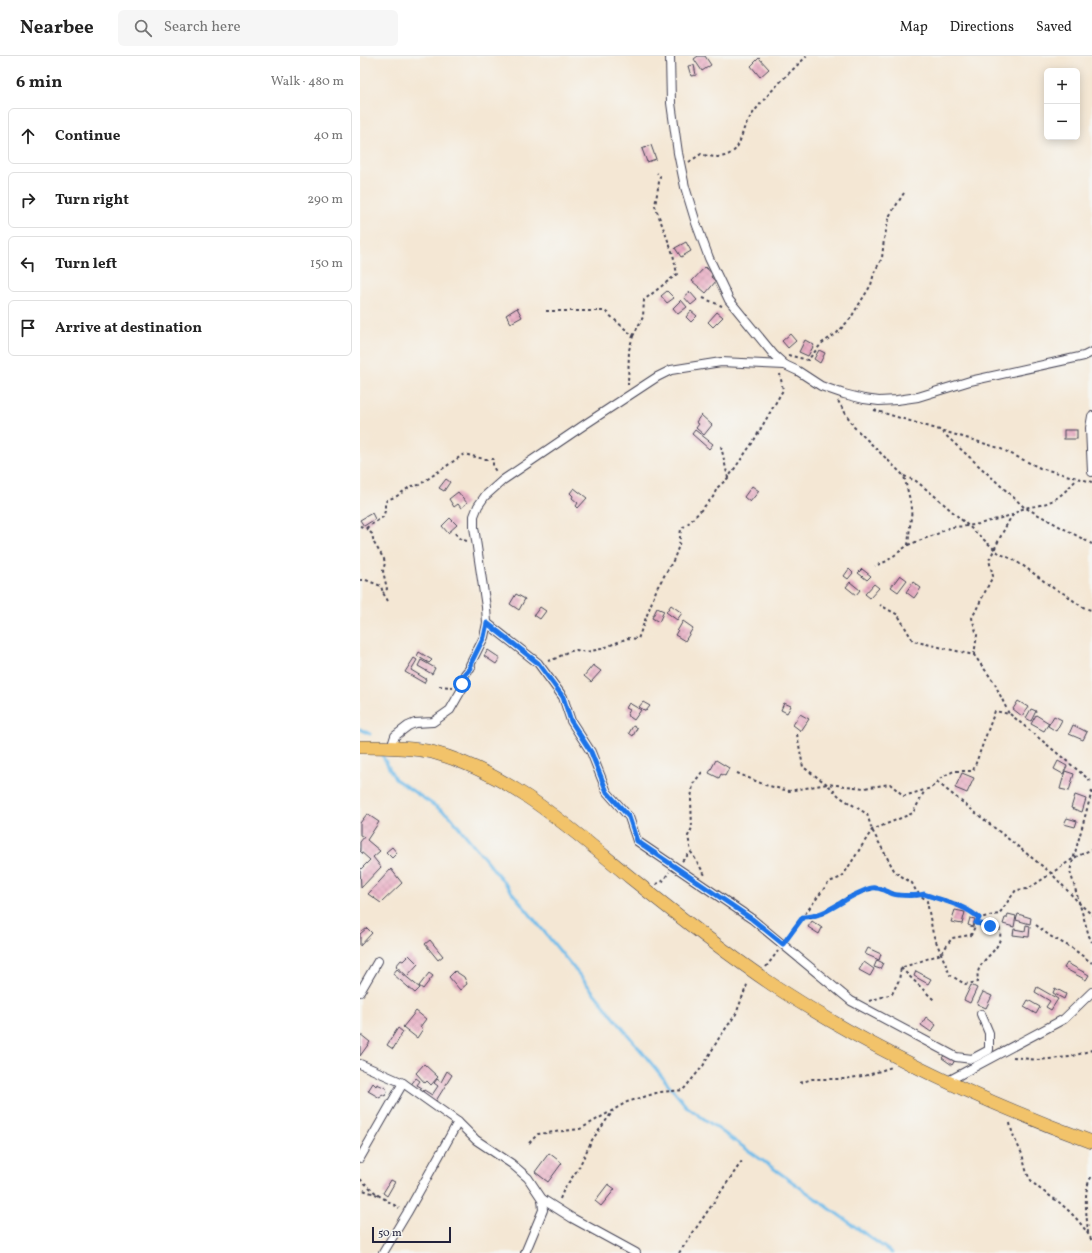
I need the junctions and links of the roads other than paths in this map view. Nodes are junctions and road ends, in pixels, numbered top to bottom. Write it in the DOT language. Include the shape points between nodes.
graph roads {
  1 [pos="670,56"];
  2 [pos="1092,352"];
  3 [pos="781,365"];
  4 [pos="1092,416"];
  5 [pos="1092,472"];
  6 [pos="487,623"];
  7 [pos="363,747"];
  8 [pos="391,748"];
  9 [pos="378,961"];
  10 [pos="360,992"];
  11 [pos="1092,992"];
  12 [pos="981,1014"];
  13 [pos="360,1064"];
  14 [pos="948,1081"];
  15 [pos="403,1083"];
  16 [pos="458,1122"];
  17 [pos="1092,1142"];
  18 [pos="360,1158"];
  19 [pos="542,1199"];
  20 [pos="383,1253"];
  21 [pos="525,1253"];
  22 [pos="636,1253"];
  1 -- 3 [label="street" via="671,103 678,153 696,223 729,300"];
  2 -- 3 [label="street" via="1084,356 970,381 918,397 879,401 821,386 798,371"];
  3 -- 6 [label="street" via="721,362 671,370 503,480 485,496 474,516"];
  4 -- 5 [label="street"];
  6 -- 8 [label="street" via="484,637 453,705 433,722 408,726 394,736"];
  6 -- 12 [label="street" via="538,663 563,697 571,721 591,752 607,792 629,817 637,841 752,919 851,1000 956,1057 972,1059 989,1050 989,1033"];
  7 -- 8 [label="main road"];
  8 -- 14 [label="main road" via="429,752 456,760 509,785 572,829 644,888 756,972 813,1011 884,1051"];
  9 -- 10 [label="street"];
  11 -- 14 [label="street" via="1064,1019"];
  13 -- 15 [label="street"];
  14 -- 17 [label="main road" via="1009,1110"];
  15 -- 16 [label="street"];
  15 -- 18 [label="street"];
  16 -- 19 [label="street" via="476,1140 528,1178"];
  16 -- 20 [label="street"];
  19 -- 21 [label="street" via="543,1210"];
  19 -- 22 [label="street"];
}
